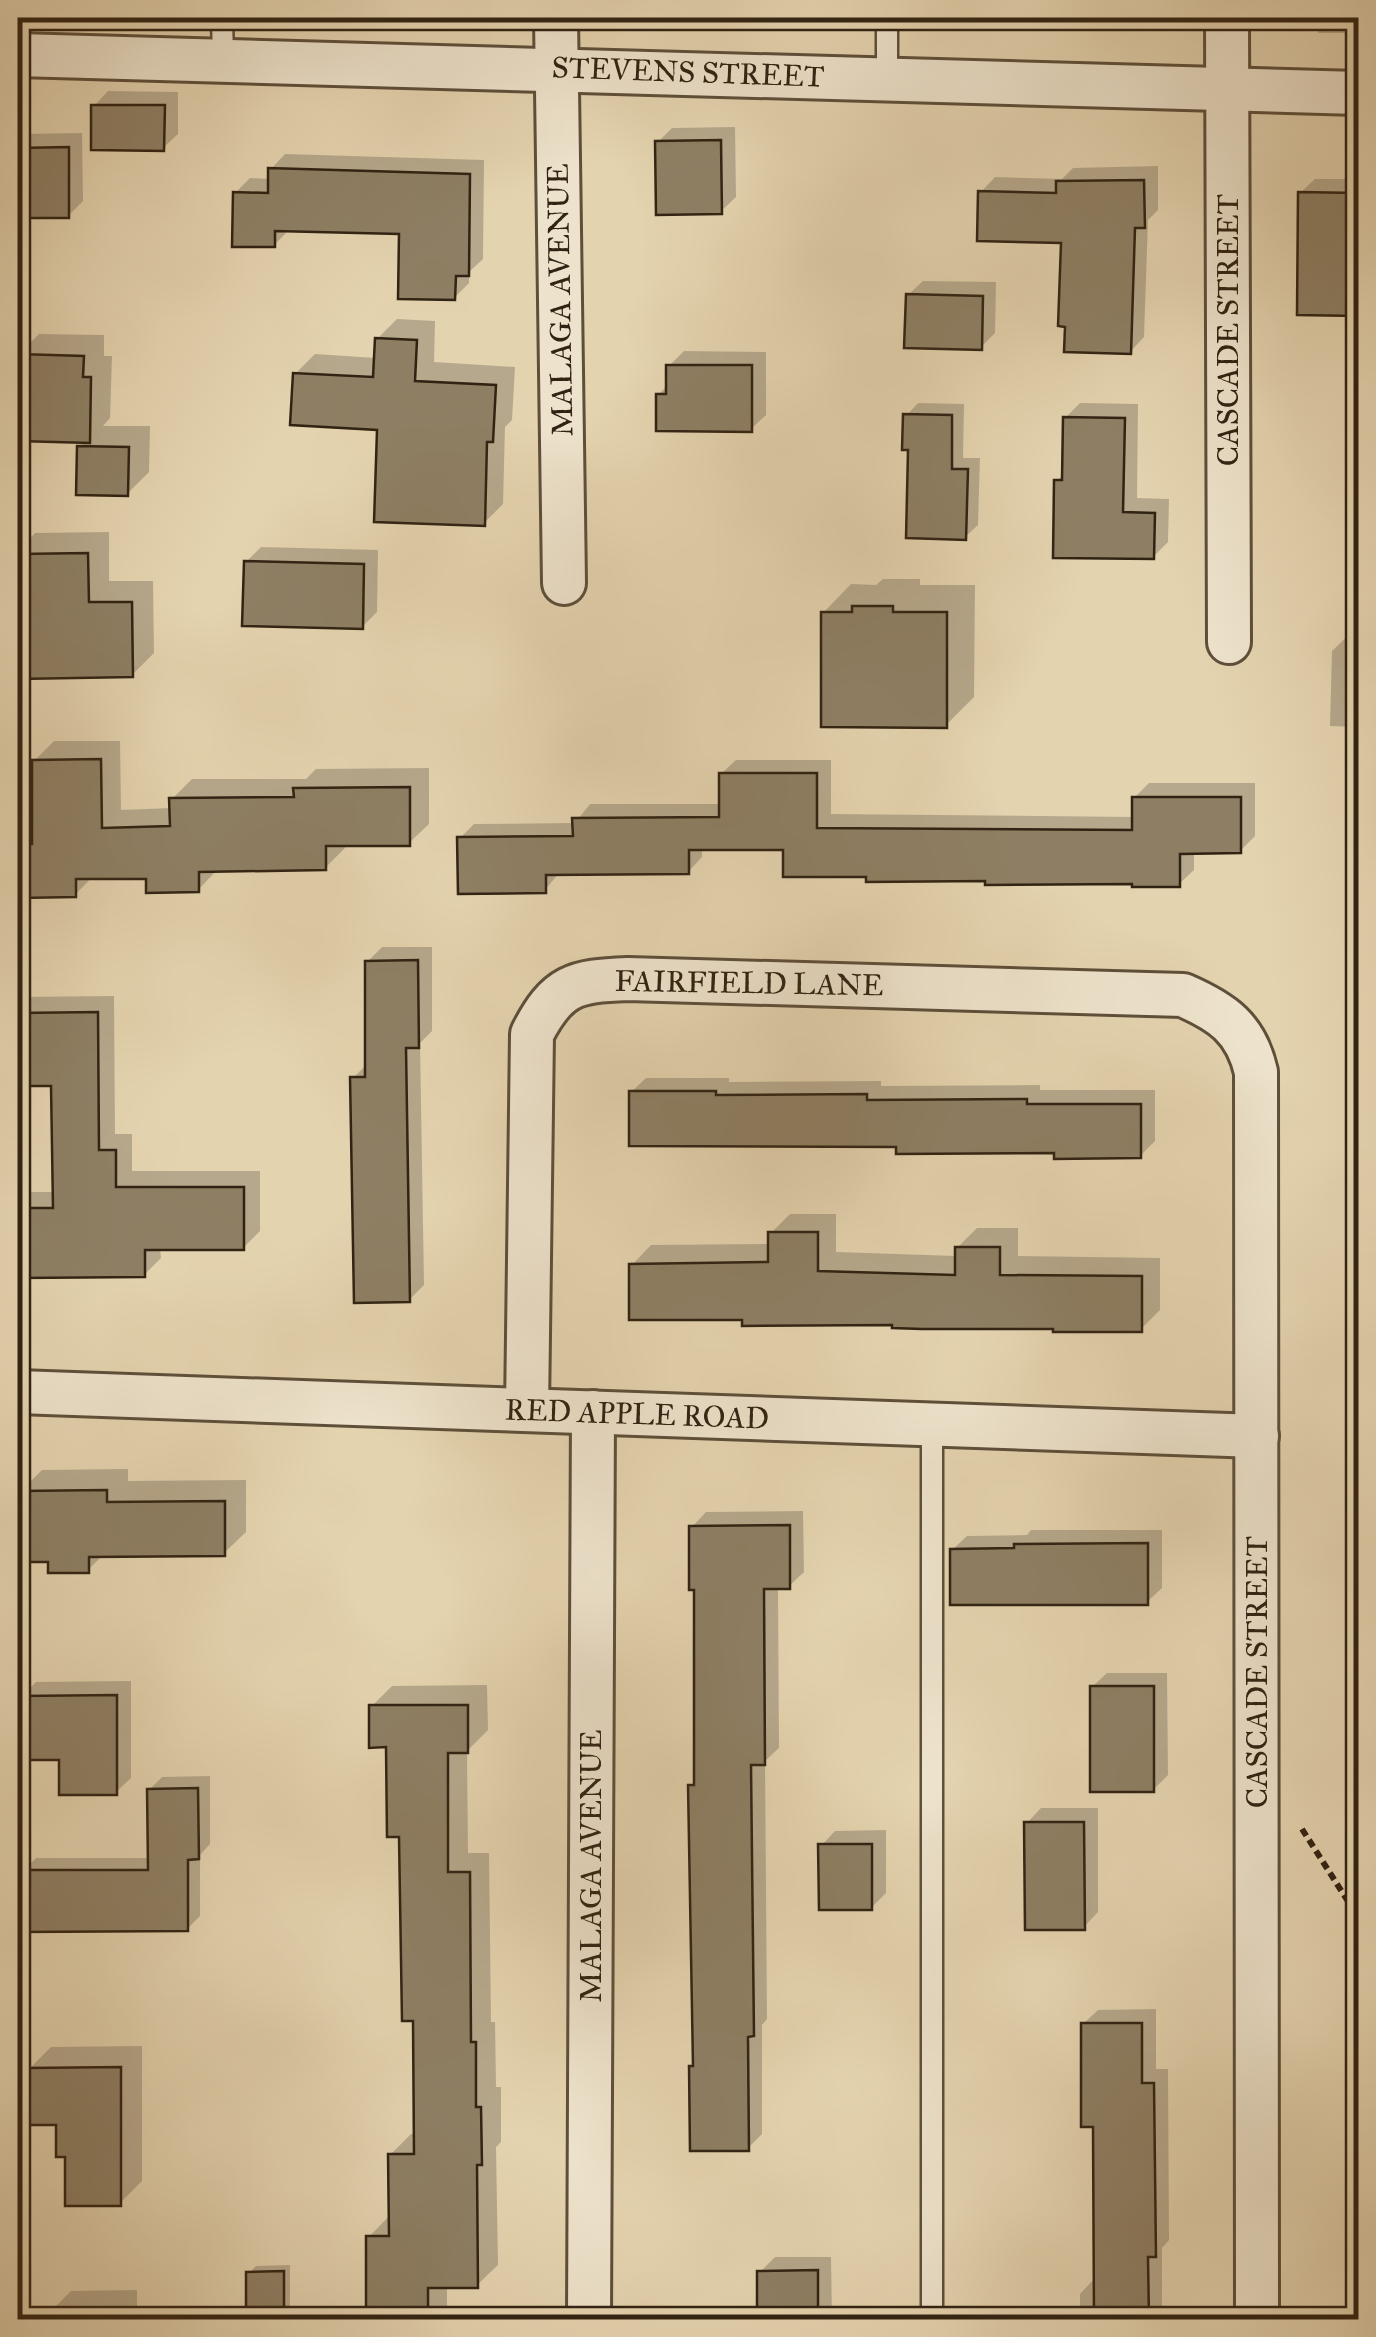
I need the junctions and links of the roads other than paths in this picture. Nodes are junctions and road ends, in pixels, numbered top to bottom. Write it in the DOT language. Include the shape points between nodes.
graph roads {
  1 [pos="222,18"];
  2 [pos="556,18"];
  3 [pos="887,18"];
  4 [pos="1227,18"];
  5 [pos="18,55"];
  6 [pos="223,60"];
  7 [pos="556,68"];
  8 [pos="887,79"];
  9 [pos="1228,90"];
  10 [pos="1358,93"];
  11 [pos="564,583"];
  12 [pos="1230,642"];
  13 [pos="1237,1030"];
  14 [pos="18,1392"];
  15 [pos="527,1410"];
  16 [pos="593,1412"];
  17 [pos="932,1425"];
  18 [pos="1257,1436"];
  19 [pos="589,2320"];
  20 [pos="932,2320"];
  21 [pos="1257,2320"];
  1 -- 6 [label="lane"];
  2 -- 7 [label="street, MALAGA AVENUE"];
  3 -- 8 [label="lane"];
  4 -- 9 [label="street, CASCADE STREET"];
  5 -- 6 [label="street, STEVENS STREET"];
  6 -- 7 [label="street, STEVENS STREET"];
  7 -- 8 [label="street, STEVENS STREET"];
  7 -- 11 [label="street, MALAGA AVENUE"];
  8 -- 9 [label="street, STEVENS STREET"];
  9 -- 10 [label="street, STEVENS STREET"];
  9 -- 12 [label="street, CASCADE STREET"];
  13 -- 15 [label="street, FAIRFIELD LANE" via="1216,1009 1183,996 584,981 548,1003 532,1034"];
  13 -- 18 [label="street, CASCADE STREET" via="1256,1072"];
  14 -- 15 [label="street, RED APPLE ROAD"];
  15 -- 16 [label="street, RED APPLE ROAD"];
  16 -- 17 [label="street, RED APPLE ROAD"];
  16 -- 19 [label="street, MALAGA AVENUE"];
  17 -- 18 [label="street, RED APPLE ROAD"];
  17 -- 20 [label="lane"];
  18 -- 21 [label="street, CASCADE STREET"];
}
